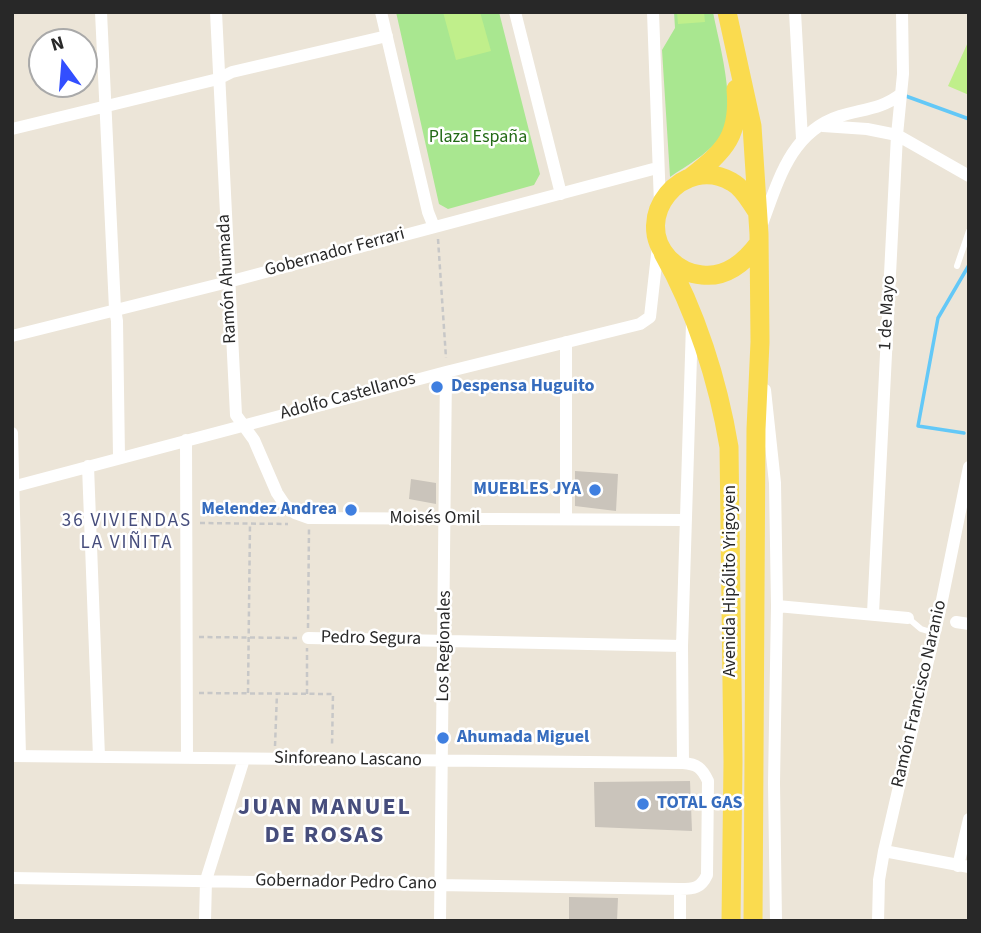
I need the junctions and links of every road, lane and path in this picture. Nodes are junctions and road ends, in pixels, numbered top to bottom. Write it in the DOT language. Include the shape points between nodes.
graph roads {
  1 [pos="101,12"];
  2 [pos="216,12"];
  3 [pos="382,12"];
  4 [pos="515,12"];
  5 [pos="653,12"];
  6 [pos="727,12"];
  7 [pos="795,12"];
  8 [pos="902,12"];
  9 [pos="387,36"];
  10 [pos="732,36"];
  11 [pos="218,79"];
  12 [pos="901,94"];
  13 [pos="105,105"];
  14 [pos="821,125"];
  15 [pos="12,129"];
  16 [pos="897,135"];
  17 [pos="802,139"];
  18 [pos="657,168"];
  19 [pos="969,176"];
  20 [pos="690,177"];
  21 [pos="561,194"];
  22 [pos="660,204"];
  23 [pos="756,210"];
  24 [pos="434,227"];
  25 [pos="969,230"];
  26 [pos="759,238"];
  27 [pos="661,248"];
  28 [pos="957,266"];
  29 [pos="228,282"];
  30 [pos="115,309"];
  31 [pos="692,313"];
  32 [pos="12,336"];
  33 [pos="566,342"];
  34 [pos="760,342"];
  35 [pos="446,372"];
  36 [pos="244,424"];
  37 [pos="12,433"];
  38 [pos="186,440"];
  39 [pos="119,457"];
  40 [pos="88,466"];
  41 [pos="969,467"];
  42 [pos="14,486"];
  43 [pos="285,505"];
  44 [pos="186,507"];
  45 [pos="309,518"];
  46 [pos="566,518"];
  47 [pos="446,519"];
  48 [pos="686,520"];
  49 [pos="186,523"];
  50 [pos="250,523"];
  51 [pos="777,606"];
  52 [pos="873,613"];
  53 [pos="908,618"];
  54 [pos="934,633"];
  55 [pos="187,637"];
  56 [pos="249,638"];
  57 [pos="308,638"];
  58 [pos="445,640"];
  59 [pos="682,646"];
  60 [pos="187,693"];
  61 [pos="248,693"];
  62 [pos="277,694"];
  63 [pos="307,694"];
  64 [pos="16,756"];
  65 [pos="99,757"];
  66 [pos="187,758"];
  67 [pos="244,759"];
  68 [pos="275,759"];
  69 [pos="332,760"];
  70 [pos="443,761"];
  71 [pos="683,763"];
  72 [pos="969,819"];
  73 [pos="884,851"];
  74 [pos="963,867"];
  75 [pos="12,878"];
  76 [pos="206,880"];
  77 [pos="441,885"];
  78 [pos="680,889"];
  79 [pos="205,921"];
  80 [pos="440,921"];
  81 [pos="680,921"];
  82 [pos="731,921"];
  83 [pos="753,921"];
  84 [pos="776,921"];
  85 [pos="878,921"];
  1 -- 13 [label="street"];
  2 -- 11 [label="street, Ramón Ahumada"];
  3 -- 9 [label="street"];
  4 -- 21 [label="street"];
  5 -- 18 [label="street"];
  6 -- 10 [label="main road"];
  7 -- 17 [label="street"];
  8 -- 12 [label="street, 1 de Mayo"];
  9 -- 11 [label="street"];
  9 -- 24 [label="street"];
  10 -- 20 [label="main road" via="736,124 729,142"];
  10 -- 23 [label="main road" via="749,102"];
  11 -- 13 [label="street"];
  11 -- 29 [label="street, Ramón Ahumada"];
  12 -- 14 [label="street" via="883,106 838,116"];
  12 -- 16 [label="street, 1 de Mayo"];
  13 -- 15 [label="street"];
  13 -- 30 [label="street"];
  14 -- 16 [label="street"];
  14 -- 17 [label="street"];
  16 -- 19 [label="street"];
  16 -- 52 [label="street, 1 de Mayo"];
  17 -- 26 [label="street" via="783,169"];
  18 -- 21 [label="street, Gobernador Ferrari"];
  18 -- 22 [label="street"];
  20 -- 22 [label="main road"];
  20 -- 23 [label="main road" via="719,176 733,182"];
  21 -- 24 [label="street, Gobernador Ferrari"];
  22 -- 27 [label="main road" via="655,223"];
  23 -- 26 [label="main road"];
  24 -- 29 [label="street, Gobernador Ferrari"];
  24 -- 35 [label="path"];
  25 -- 28 [label="lane"];
  26 -- 27 [label="main road" via="748,258 736,267 704,276 681,269"];
  26 -- 34 [label="main road, Avenida Hipólito Yrigoyen"];
  27 -- 31 [label="main road, Avenida Hipólito Yrigoyen"];
  27 -- 33 [label="street, Adolfo Castellanos" via="650,317 640,324"];
  29 -- 30 [label="street, Gobernador Ferrari"];
  29 -- 36 [label="street, Ramón Ahumada" via="236,415"];
  30 -- 32 [label="street, Gobernador Ferrari"];
  30 -- 39 [label="street"];
  31 -- 48 [label="street"];
  31 -- 82 [label="main road, Avenida Hipólito Yrigoyen" via="725,422 731,472"];
  33 -- 35 [label="street, Adolfo Castellanos"];
  33 -- 46 [label="street"];
  34 -- 51 [label="street" via="775,483"];
  34 -- 83 [label="main road, Avenida Hipólito Yrigoyen"];
  35 -- 36 [label="street, Adolfo Castellanos"];
  35 -- 47 [label="street, Los Regionales"];
  36 -- 38 [label="street, Adolfo Castellanos"];
  36 -- 43 [label="street, Ramón Ahumada"];
  37 -- 42 [label="street"];
  38 -- 39 [label="street, Adolfo Castellanos"];
  38 -- 44 [label="street"];
  39 -- 40 [label="street, Adolfo Castellanos"];
  40 -- 42 [label="street, Adolfo Castellanos"];
  40 -- 65 [label="street"];
  41 -- 54 [label="street, Ramón Francisco Naranio"];
  42 -- 64 [label="street"];
  43 -- 44 [label="path"];
  43 -- 45 [label="street"];
  44 -- 49 [label="street"];
  45 -- 47 [label="street, Moisés Omil"];
  45 -- 50 [label="path" via="298,524"];
  45 -- 57 [label="path"];
  46 -- 47 [label="street, Moisés Omil"];
  46 -- 48 [label="street, Moisés Omil"];
  47 -- 58 [label="street, Los Regionales"];
  48 -- 59 [label="street"];
  49 -- 50 [label="path"];
  49 -- 55 [label="street"];
  50 -- 56 [label="path"];
  51 -- 52 [label="street"];
  51 -- 84 [label="street"];
  52 -- 53 [label="street"];
  53 -- 54 [label="lane"];
  54 -- 73 [label="street, Ramón Francisco Naranio"];
  55 -- 56 [label="path, Pedro Segura"];
  55 -- 60 [label="street"];
  56 -- 57 [label="path, Pedro Segura"];
  56 -- 61 [label="path"];
  57 -- 58 [label="street, Pedro Segura"];
  57 -- 63 [label="path"];
  58 -- 59 [label="street, Pedro Segura"];
  58 -- 70 [label="street, Los Regionales"];
  59 -- 71 [label="street"];
  60 -- 61 [label="path"];
  60 -- 66 [label="street"];
  61 -- 62 [label="path"];
  62 -- 63 [label="path"];
  62 -- 68 [label="path"];
  63 -- 69 [label="path" via="333,694"];
  64 -- 65 [label="street, Sinforeano Lascano"];
  65 -- 66 [label="street, Sinforeano Lascano"];
  66 -- 67 [label="street, Sinforeano Lascano"];
  67 -- 68 [label="street, Sinforeano Lascano"];
  67 -- 76 [label="street"];
  68 -- 69 [label="street, Sinforeano Lascano"];
  69 -- 70 [label="street, Sinforeano Lascano"];
  70 -- 71 [label="street, Sinforeano Lascano"];
  70 -- 77 [label="street, Los Regionales"];
  71 -- 78 [label="street" via="695,764 708,781 707,876 695,889"];
  72 -- 74 [label="street"];
  73 -- 74 [label="street"];
  73 -- 85 [label="street, Ramón Francisco Naranio"];
  75 -- 76 [label="street, Gobernador Pedro Cano"];
  76 -- 77 [label="street, Gobernador Pedro Cano"];
  76 -- 79 [label="street"];
  77 -- 78 [label="street, Gobernador Pedro Cano"];
  77 -- 80 [label="street, Los Regionales"];
  78 -- 81 [label="street"];
}
